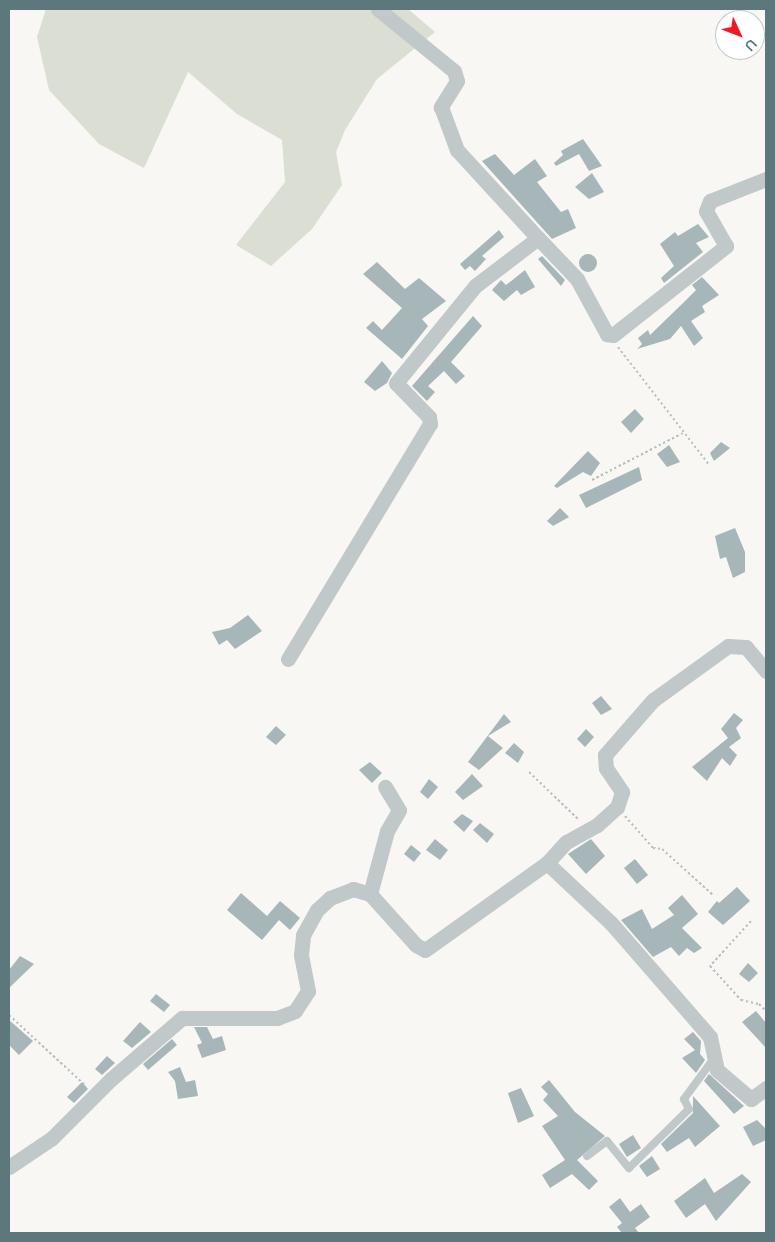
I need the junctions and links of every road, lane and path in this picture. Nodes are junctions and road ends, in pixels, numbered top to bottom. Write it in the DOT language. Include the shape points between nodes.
graph roads {
  1 [pos="378,9"];
  2 [pos="766,179"];
  3 [pos="538,238"];
  4 [pos="609,336"];
  5 [pos="684,433"];
  6 [pos="710,466"];
  7 [pos="592,480"];
  8 [pos="288,659"];
  9 [pos="766,671"];
  10 [pos="529,772"];
  11 [pos="385,788"];
  12 [pos="617,807"];
  13 [pos="589,830"];
  14 [pos="548,863"];
  15 [pos="370,894"];
  16 [pos="713,895"];
  17 [pos="750,921"];
  18 [pos="766,1011"];
  19 [pos="9,1015"];
  20 [pos="712,1061"];
  21 [pos="766,1088"];
  22 [pos="95,1096"];
  23 [pos="587,1156"];
  24 [pos="9,1167"];
  1 -- 3 [label="street" via="454,71 457,81 441,107 457,150"];
  2 -- 4 [label="street" via="710,201 706,211 726,246"];
  3 -- 4 [label="street" via="577,278"];
  3 -- 8 [label="street" via="475,286 396,383 429,417 430,424"];
  4 -- 5 [label="path"];
  5 -- 6 [label="path"];
  5 -- 7 [label="path"];
  9 -- 12 [label="street" via="746,647 728,646 653,700 605,755 606,768 622,792"];
  10 -- 13 [label="path"];
  11 -- 15 [label="street" via="399,810 388,831"];
  12 -- 13 [label="street"];
  12 -- 16 [label="path" via="653,848 662,849"];
  13 -- 14 [label="street" via="566,842"];
  14 -- 15 [label="street" via="425,950 416,945"];
  14 -- 20 [label="street" via="611,923 710,1036"];
  15 -- 22 [label="street" via="360,889 344,890 330,898 309,921 301,955 308,991 295,1011 277,1018 182,1018"];
  17 -- 18 [label="path" via="710,966 741,1000 759,1004"];
  19 -- 22 [label="path"];
  20 -- 21 [label="street" via="717,1070 751,1099"];
  20 -- 23 [label="lane" via="684,1099 689,1109 628,1168 607,1141"];
  22 -- 24 [label="street" via="52,1138"];
}
